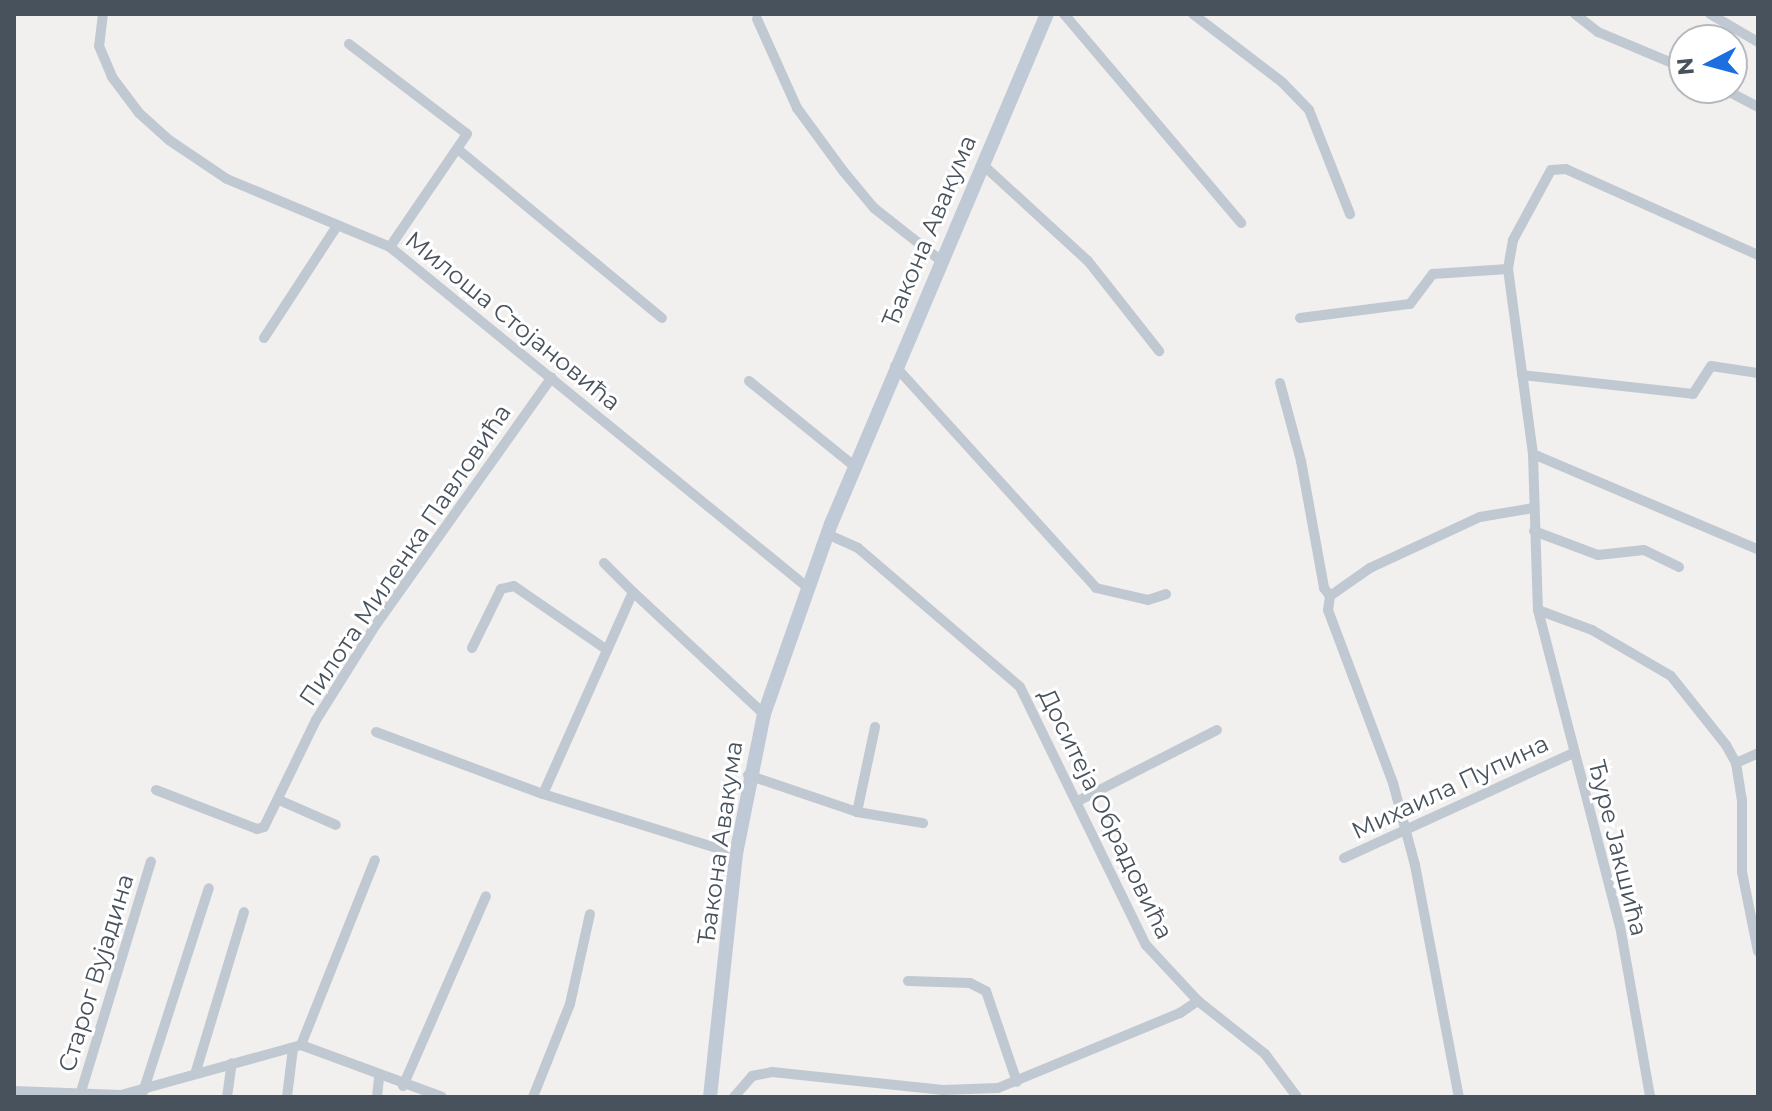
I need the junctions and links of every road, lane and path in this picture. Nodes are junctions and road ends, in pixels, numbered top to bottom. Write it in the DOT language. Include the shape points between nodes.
graph roads {
  1 [pos="103,14"];
  2 [pos="1047,14"];
  3 [pos="1064,14"];
  4 [pos="1193,14"];
  5 [pos="1575,14"];
  6 [pos="1710,14"];
  7 [pos="757,19"];
  8 [pos="1758,42"];
  9 [pos="349,44"];
  10 [pos="1668,61"];
  11 [pos="460,151"];
  12 [pos="982,164"];
  13 [pos="1350,214"];
  14 [pos="1241,223"];
  15 [pos="337,226"];
  16 [pos="390,247"];
  17 [pos="1758,255"];
  18 [pos="940,260"];
  19 [pos="1508,269"];
  20 [pos="662,318"];
  21 [pos="1300,318"];
  22 [pos="264,338"];
  23 [pos="1159,351"];
  24 [pos="895,366"];
  25 [pos="1758,373"];
  26 [pos="1522,375"];
  27 [pos="552,377"];
  28 [pos="749,381"];
  29 [pos="1280,383"];
  30 [pos="1533,454"];
  31 [pos="854,466"];
  32 [pos="1533,508"];
  33 [pos="1534,531"];
  34 [pos="827,534"];
  35 [pos="1757,549"];
  36 [pos="604,563"];
  37 [pos="1679,567"];
  38 [pos="807,587"];
  39 [pos="633,592"];
  40 [pos="1166,594"];
  41 [pos="1330,596"];
  42 [pos="1538,610"];
  43 [pos="472,648"];
  44 [pos="607,650"];
  45 [pos="764,714"];
  46 [pos="875,727"];
  47 [pos="1217,730"];
  48 [pos="376,732"];
  49 [pos="1573,753"];
  50 [pos="1758,753"];
  51 [pos="1736,763"];
  52 [pos="748,775"];
  53 [pos="156,790"];
  54 [pos="543,794"];
  55 [pos="279,800"];
  56 [pos="1078,801"];
  57 [pos="857,812"];
  58 [pos="923,823"];
  59 [pos="336,825"];
  60 [pos="1406,830"];
  61 [pos="736,854"];
  62 [pos="1344,858"];
  63 [pos="375,860"];
  64 [pos="151,862"];
  65 [pos="209,888"];
  66 [pos="486,896"];
  67 [pos="244,912"];
  68 [pos="590,914"];
  69 [pos="1758,951"];
  70 [pos="908,981"];
  71 [pos="1198,1001"];
  72 [pos="297,1046"];
  73 [pos="232,1063"];
  74 [pos="196,1071"];
  75 [pos="379,1077"];
  76 [pos="1017,1082"];
  77 [pos="403,1086"];
  78 [pos="14,1091"];
  79 [pos="143,1092"];
  80 [pos="80,1095"];
  81 [pos="121,1096"];
  82 [pos="227,1097"];
  83 [pos="287,1097"];
  84 [pos="377,1097"];
  85 [pos="442,1097"];
  86 [pos="533,1097"];
  87 [pos="710,1097"];
  88 [pos="734,1097"];
  89 [pos="1297,1097"];
  90 [pos="1459,1097"];
  91 [pos="1650,1097"];
  1 -- 15 [label="street, Милоша Стојановића" via="99,46 112,77 139,113 227,179"];
  2 -- 12 [label="main road, Ђакона Авакума"];
  3 -- 14 [label="street"];
  4 -- 13 [label="street" via="1282,82 1309,110"];
  5 -- 10 [label="street" via="1598,32"];
  6 -- 8 [label="street"];
  7 -- 18 [label="street" via="797,108 844,172 874,208"];
  9 -- 11 [label="street" via="452,119 467,134"];
  11 -- 16 [label="street"];
  11 -- 20 [label="street"];
  12 -- 18 [label="main road, Ђакона Авакума"];
  12 -- 23 [label="street" via="1088,261"];
  15 -- 16 [label="street, Милоша Стојановића"];
  15 -- 22 [label="street"];
  16 -- 27 [label="street, Милоша Стојановића"];
  17 -- 19 [label="street" via="1566,169 1551,170 1513,240"];
  18 -- 24 [label="main road, Ђакона Авакума"];
  19 -- 21 [label="street" via="1433,274 1410,304"];
  19 -- 26 [label="street, Ђуре Јакшића"];
  24 -- 31 [label="main road, Ђакона Авакума"];
  24 -- 40 [label="street" via="1096,588 1148,600"];
  25 -- 26 [label="street" via="1711,366 1693,394"];
  26 -- 30 [label="street, Ђуре Јакшића"];
  27 -- 38 [label="street, Милоша Стојановића"];
  27 -- 55 [label="street, Пилота Миленка Павловића" via="375,626 316,720"];
  28 -- 31 [label="street"];
  29 -- 41 [label="street" via="1301,461 1324,588"];
  30 -- 32 [label="street, Ђуре Јакшића"];
  30 -- 35 [label="street"];
  31 -- 34 [label="main road, Ђакона Авакума"];
  32 -- 33 [label="street, Ђуре Јакшића"];
  32 -- 41 [label="street" via="1480,517 1370,568"];
  33 -- 37 [label="street" via="1598,555 1644,550"];
  33 -- 42 [label="street, Ђуре Јакшића"];
  34 -- 38 [label="main road, Ђакона Авакума"];
  34 -- 56 [label="street, Доситеја Обрадовића" via="858,548 1020,687"];
  36 -- 39 [label="street"];
  38 -- 45 [label="main road, Ђакона Авакума"];
  39 -- 44 [label="street"];
  39 -- 45 [label="street"];
  41 -- 60 [label="street" via="1328,610"];
  42 -- 49 [label="street, Ђуре Јакшића"];
  42 -- 51 [label="street" via="1592,630 1671,676"];
  43 -- 44 [label="street" via="501,589 514,586"];
  44 -- 54 [label="street"];
  45 -- 52 [label="main road, Ђакона Авакума"];
  46 -- 57 [label="street"];
  47 -- 56 [label="street"];
  48 -- 54 [label="street"];
  49 -- 60 [label="street, Михаила Пупина"];
  49 -- 91 [label="street, Ђуре Јакшића" via="1620,926"];
  50 -- 51 [label="street"];
  51 -- 69 [label="street" via="1742,872"];
  52 -- 57 [label="street"];
  52 -- 61 [label="main road, Ђакона Авакума"];
  53 -- 55 [label="street, Пилота Миленка Павловића" via="257,829 264,827"];
  54 -- 61 [label="street"];
  55 -- 59 [label="street"];
  56 -- 71 [label="street, Доситеја Обрадовића" via="1146,945"];
  57 -- 58 [label="street"];
  60 -- 62 [label="street, Михаила Пупина"];
  60 -- 90 [label="street"];
  61 -- 87 [label="main road, Ђакона Авакума"];
  63 -- 72 [label="street"];
  64 -- 80 [label="street, Старог Вујадина"];
  65 -- 79 [label="street"];
  66 -- 77 [label="street"];
  67 -- 74 [label="street"];
  68 -- 86 [label="street" via="570,1004"];
  70 -- 76 [label="street" via="970,983 986,991"];
  71 -- 76 [label="street"];
  71 -- 89 [label="street, Доситеја Обрадовића" via="1265,1054"];
  72 -- 73 [label="street"];
  72 -- 75 [label="street"];
  72 -- 83 [label="street"];
  73 -- 74 [label="street"];
  73 -- 82 [label="street"];
  74 -- 79 [label="street"];
  75 -- 77 [label="street"];
  75 -- 84 [label="street"];
  76 -- 88 [label="street" via="943,1090 772,1072 752,1076"];
  77 -- 85 [label="street"];
  78 -- 80 [label="street"];
  79 -- 81 [label="street"];
  80 -- 81 [label="street"];
}
